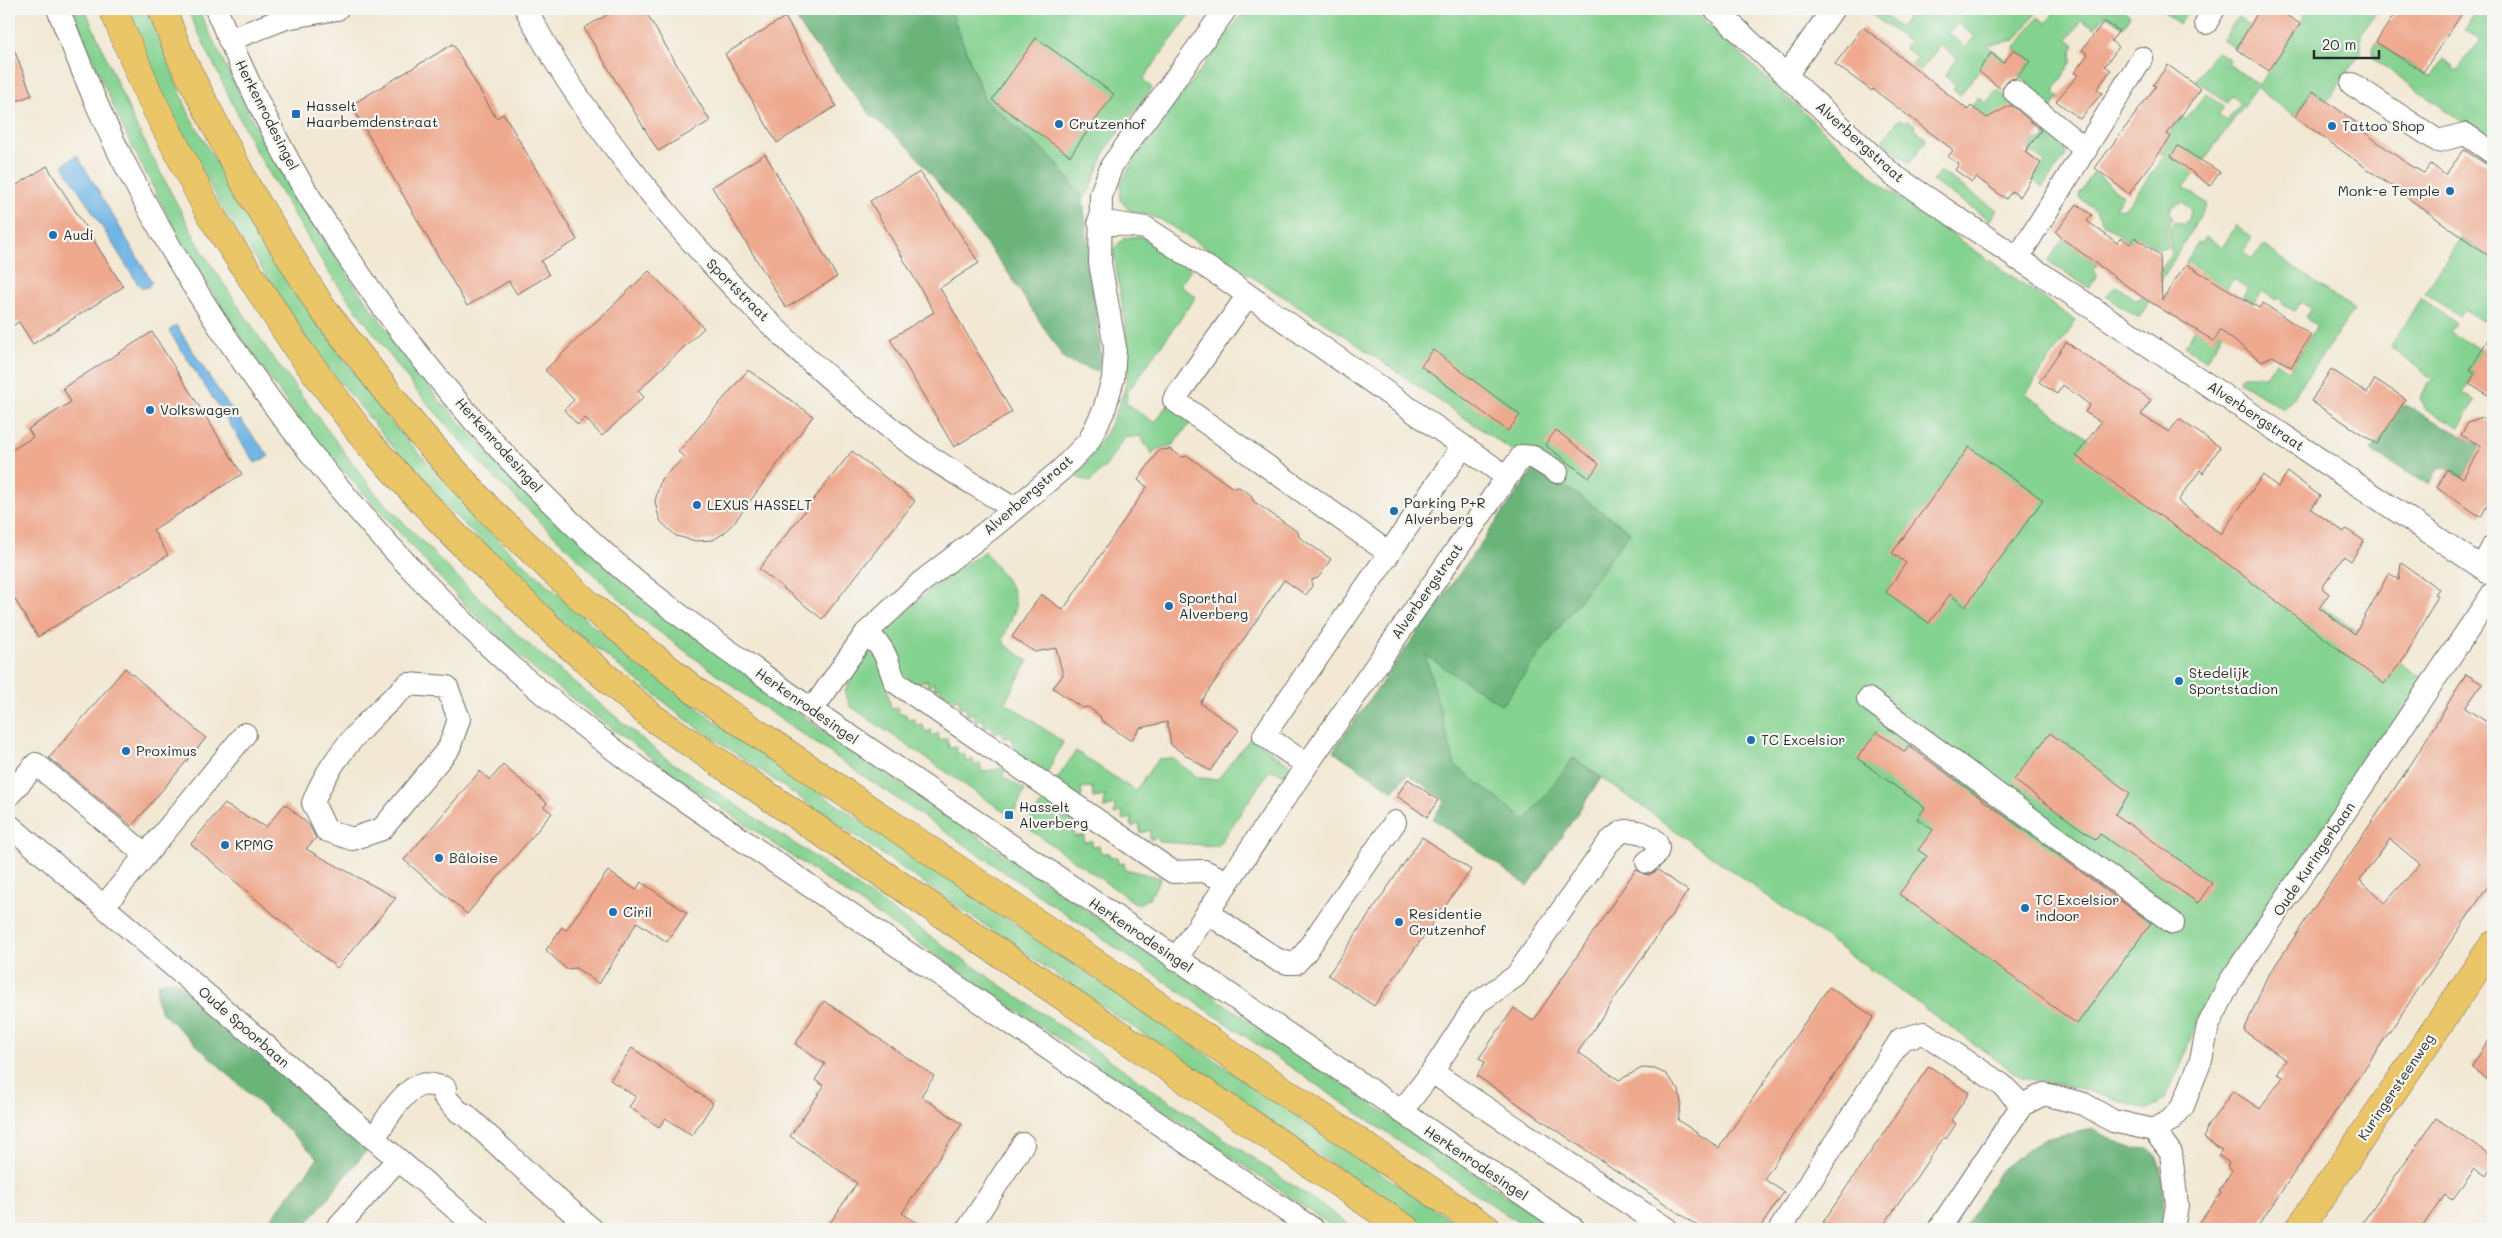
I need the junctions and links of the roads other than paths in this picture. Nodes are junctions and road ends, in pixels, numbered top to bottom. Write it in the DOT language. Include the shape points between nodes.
graph roads {
  1 [pos="58,9"];
  2 [pos="113,9"];
  3 [pos="162,9"];
  4 [pos="216,9"];
  5 [pos="337,9"];
  6 [pos="526,9"];
  7 [pos="1226,9"];
  8 [pos="1715,9"];
  9 [pos="1834,9"];
  10 [pos="230,40"];
  11 [pos="2142,58"];
  12 [pos="1787,74"];
  13 [pos="2352,84"];
  14 [pos="2014,91"];
  15 [pos="2086,150"];
  16 [pos="2493,153"];
  17 [pos="1099,221"];
  18 [pos="2017,259"];
  19 [pos="1248,296"];
  20 [pos="1463,446"];
  21 [pos="1557,472"];
  22 [pos="1507,477"];
  23 [pos="1014,509"];
  24 [pos="2493,546"];
  25 [pos="1389,553"];
  26 [pos="2487,571"];
  27 [pos="2493,593"];
  28 [pos="866,633"];
  29 [pos="447,687"];
  30 [pos="1868,698"];
  31 [pos="812,710"];
  32 [pos="244,734"];
  33 [pos="1307,764"];
  34 [pos="9,795"];
  35 [pos="1395,822"];
  36 [pos="9,825"];
  37 [pos="146,856"];
  38 [pos="1647,862"];
  39 [pos="1228,882"];
  40 [pos="104,906"];
  41 [pos="1208,913"];
  42 [pos="2173,923"];
  43 [pos="2493,945"];
  44 [pos="1176,959"];
  45 [pos="1432,1072"];
  46 [pos="2022,1104"];
  47 [pos="1401,1112"];
  48 [pos="2154,1130"];
  49 [pos="374,1139"];
  50 [pos="1023,1144"];
  51 [pos="398,1159"];
  52 [pos="336,1229"];
  53 [pos="479,1229"];
  54 [pos="592,1229"];
  55 [pos="968,1229"];
  56 [pos="1313,1229"];
  57 [pos="1406,1229"];
  58 [pos="1488,1229"];
  59 [pos="1574,1229"];
  60 [pos="1667,1229"];
  61 [pos="1780,1229"];
  62 [pos="1939,1229"];
  63 [pos="2173,1229"];
  64 [pos="2300,1229"];
  1 -- 56 [label="street" via="95,102 128,171 187,278 227,341 266,396 373,528 489,646 650,777"];
  2 -- 57 [label="main road" via="149,95 210,214 298,349 369,444 456,537 555,633 652,717"];
  3 -- 58 [label="main road" via="181,58 248,189 322,308 437,453 488,509 587,603 698,693"];
  4 -- 10 [label="street, Herkenrodesingel"];
  5 -- 10 [label="street" via="286,18"];
  6 -- 23 [label="street, Sportstraat" via="544,46 599,128 651,195 727,282 894,432"];
  7 -- 17 [label="street, Alverbergstraat" via="1112,165 1101,194"];
  8 -- 12 [label="street, Alverbergstraat"];
  9 -- 12 [label="street"];
  10 -- 31 [label="street, Herkenrodesingel" via="314,206 402,334 451,392 536,488 614,562"];
  11 -- 15 [label="street"];
  12 -- 18 [label="street, Alverbergstraat" via="1893,175"];
  13 -- 16 [label="street" via="2438,141 2465,134"];
  14 -- 15 [label="street"];
  15 -- 18 [label="street"];
  17 -- 19 [label="street" via="1146,228"];
  17 -- 23 [label="street, Alverbergstraat" via="1100,263 1115,347 1113,379 1104,410 1088,441 1061,470"];
  18 -- 26 [label="street, Alverbergstraat"];
  19 -- 20 [label="street"];
  19 -- 25 [label="street" via="1174,400"];
  20 -- 22 [label="street"];
  20 -- 25 [label="street"];
  21 -- 22 [label="street, Alverbergstraat" via="1533,457 1522,456"];
  22 -- 33 [label="street, Alverbergstraat"];
  23 -- 28 [label="street, Alverbergstraat" via="920,583"];
  24 -- 26 [label="street"];
  25 -- 33 [label="street" via="1264,735"];
  27 -- 48 [label="street, Oude Kuringerbaan" via="2231,980 2208,1026 2199,1068 2183,1106 2171,1120"];
  28 -- 31 [label="street, Alverbergstraat"];
  28 -- 39 [label="street" via="879,643 886,654 895,682 1173,872 1204,871"];
  29 -- 29 [label="street" via="408,684 353,739 320,783 314,803 326,830 352,839 382,829 449,748 459,719"];
  30 -- 42 [label="street"];
  31 -- 44 [label="street, Herkenrodesingel"];
  32 -- 37 [label="street"];
  33 -- 39 [label="street, Alverbergstraat"];
  34 -- 37 [label="street" via="36,764"];
  35 -- 41 [label="street" via="1296,963 1276,959"];
  36 -- 40 [label="street, Oude Spoorbaan"];
  37 -- 40 [label="street"];
  38 -- 45 [label="street" via="1656,853 1652,837 1640,831 1623,831 1609,842 1516,976 1477,1003"];
  39 -- 41 [label="street, Alverbergstraat"];
  40 -- 49 [label="street, Oude Spoorbaan"];
  41 -- 44 [label="street, Alverbergstraat"];
  43 -- 64 [label="main road, Kuringersteenweg"];
  44 -- 47 [label="street, Herkenrodesingel"];
  45 -- 47 [label="street"];
  45 -- 60 [label="street"];
  46 -- 48 [label="street" via="2044,1094 2084,1104 2113,1121"];
  46 -- 61 [label="street" via="2002,1085 1924,1034 1901,1039"];
  46 -- 62 [label="street"];
  47 -- 59 [label="street, Herkenrodesingel"];
  48 -- 63 [label="street" via="2171,1153 2178,1204"];
  49 -- 51 [label="street, Oude Spoorbaan"];
  49 -- 54 [label="street" via="399,1101 420,1085 445,1088 444,1096 459,1112"];
  50 -- 55 [label="street"];
  51 -- 52 [label="street"];
  51 -- 53 [label="street, Oude Spoorbaan"];
}
